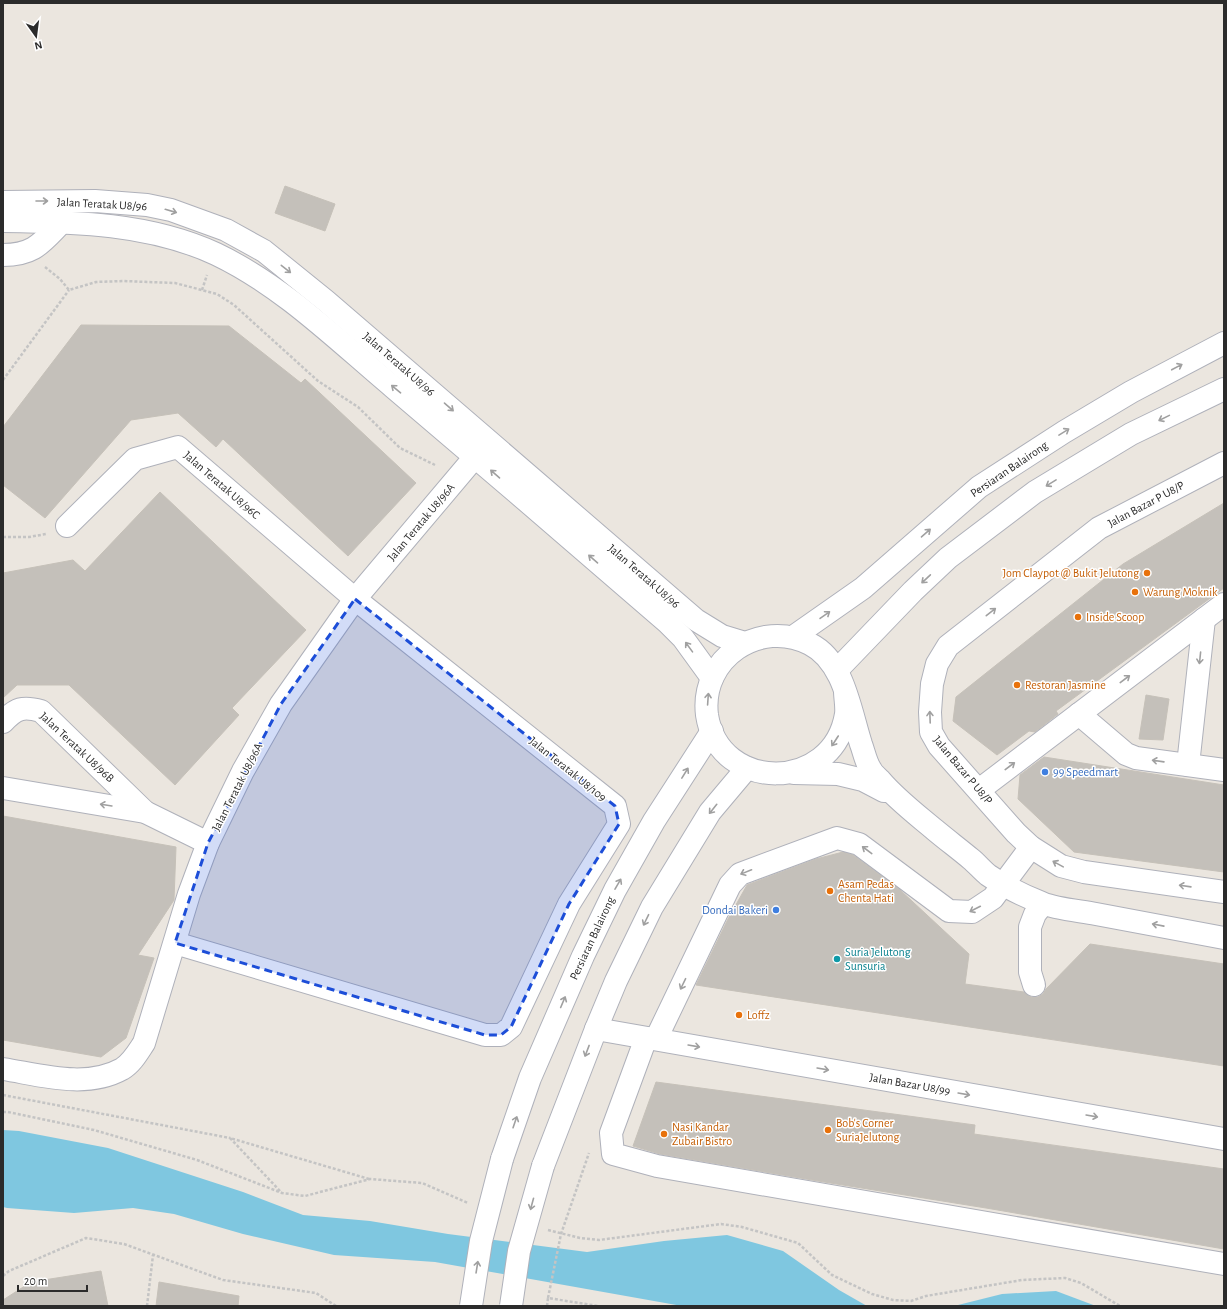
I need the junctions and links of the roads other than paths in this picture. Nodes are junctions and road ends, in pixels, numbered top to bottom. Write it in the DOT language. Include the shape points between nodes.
graph roads {
  1 [pos="3,202"];
  2 [pos="3,221"];
  3 [pos="63,222"];
  4 [pos="10,255"];
  5 [pos="1224,343"];
  6 [pos="1224,389"];
  7 [pos="482,449"];
  8 [pos="1224,463"];
  9 [pos="67,526"];
  10 [pos="355,599"];
  11 [pos="1224,604"];
  12 [pos="1204,619"];
  13 [pos="793,637"];
  14 [pos="745,643"];
  15 [pos="837,670"];
  16 [pos="712,678"];
  17 [pos="845,691"];
  18 [pos="1079,714"];
  19 [pos="3,722"];
  20 [pos="712,731"];
  21 [pos="1188,765"];
  22 [pos="747,768"];
  23 [pos="1224,770"];
  24 [pos="790,773"];
  25 [pos="3,788"];
  26 [pos="979,790"];
  27 [pos="894,796"];
  28 [pos="144,812"];
  29 [pos="208,844"];
  30 [pos="1031,847"];
  31 [pos="1004,884"];
  32 [pos="1224,892"];
  33 [pos="1043,904"];
  34 [pos="1224,938"];
  35 [pos="175,943"];
  36 [pos="1034,985"];
  37 [pos="596,1029"];
  38 [pos="651,1038"];
  39 [pos="3,1069"];
  40 [pos="1224,1139"];
  41 [pos="1224,1264"];
  42 [pos="471,1306"];
  43 [pos="511,1306"];
  1 -- 7 [label="street, Jalan Teratak U8/96, one-way" via="95,201 147,205 171,210 226,230 264,251 326,300"];
  2 -- 3 [label="street, Jalan Teratak U8/96"];
  3 -- 4 [label="street" via="36,247"];
  7 -- 3 [label="street, Jalan Teratak U8/96, one-way" via="252,273 215,254 162,234"];
  13 -- 5 [label="street, Persiaran Balairong, one-way" via="863,588 979,487 1125,396"];
  6 -- 15 [label="street, one-way" via="1131,434 1035,492 948,558"];
  7 -- 10 [label="street, Jalan Teratak U8/96A"];
  7 -- 14 [label="street, Jalan Teratak U8/96" via="696,620 722,636"];
  16 -- 7 [label="street, Jalan Teratak U8/96, one-way" via="683,638 668,623"];
  26 -- 8 [label="street, Jalan Bazar P U8/P, one-way" via="939,746 931,732 932,684 937,664 948,646 1099,528"];
  9 -- 10 [label="street, Jalan Teratak U8/96C" via="135,459 178,447"];
  10 -- 29 [label="street, Jalan Teratak U8/96A" via="282,704 243,771"];
  10 -- 35 [label="street, Jalan Teratak U8/109" via="614,806 619,824 569,904 511,1027 501,1035 485,1034"];
  11 -- 12 [label="street"];
  18 -- 12 [label="street, one-way"];
  12 -- 21 [label="street, one-way"];
  13 -- 14 [label="street" via="761,637"];
  13 -- 15 [label="street" via="811,644 826,655"];
  14 -- 16 [label="street" via="720,664"];
  15 -- 17 [label="street"];
  20 -- 16 [label="street, one-way" via="707,714 707,695"];
  17 -- 24 [label="street, one-way" via="846,713 840,734 828,752 811,766"];
  17 -- 27 [label="street" via="870,770"];
  21 -- 18 [label="street, one-way" via="1136,758 1126,754"];
  26 -- 18 [label="street, one-way"];
  19 -- 28 [label="street, Jalan Teratak U8/96B" via="10,714 23,708 41,711"];
  20 -- 22 [label="street" via="720,746 732,759"];
  42 -- 20 [label="street, Persiaran Balairong, one-way, bridge" via="481,1241 502,1159 530,1078 615,890 654,822"];
  21 -- 23 [label="street"];
  22 -- 24 [label="street" via="768,774"];
  22 -- 37 [label="street, one-way" via="710,812 652,907"];
  24 -- 27 [label="street" via="838,774 857,778"];
  28 -- 25 [label="street, Jalan Teratak U8/96B, one-way"];
  26 -- 30 [label="street, Jalan Bazar P U8/P"];
  27 -- 31 [label="street" via="986,874"];
  28 -- 29 [label="street, Jalan Teratak U8/96B"];
  29 -- 35 [label="street, Jalan Teratak U8/96A" via="189,894"];
  30 -- 31 [label="street"];
  32 -- 30 [label="street, Jalan Bazar P U8/P, one-way" via="1084,872 1061,866"];
  31 -- 33 [label="street"];
  31 -- 38 [label="street, one-way" via="993,898 972,912 949,911 859,844 837,838 740,874 730,885"];
  34 -- 33 [label="street, one-way"];
  33 -- 36 [label="street" via="1030,927 1030,972"];
  35 -- 39 [label="street, Jalan Teratak U8/96A" via="144,1043 136,1056 123,1068 98,1078 73,1080"];
  37 -- 38 [label="street, Jalan Bazar U8/99"];
  37 -- 43 [label="street, one-way, bridge" via="543,1166 519,1251"];
  38 -- 40 [label="street, Jalan Bazar U8/99, one-way"];
  38 -- 41 [label="street" via="611,1133 613,1154 657,1166"];
}
